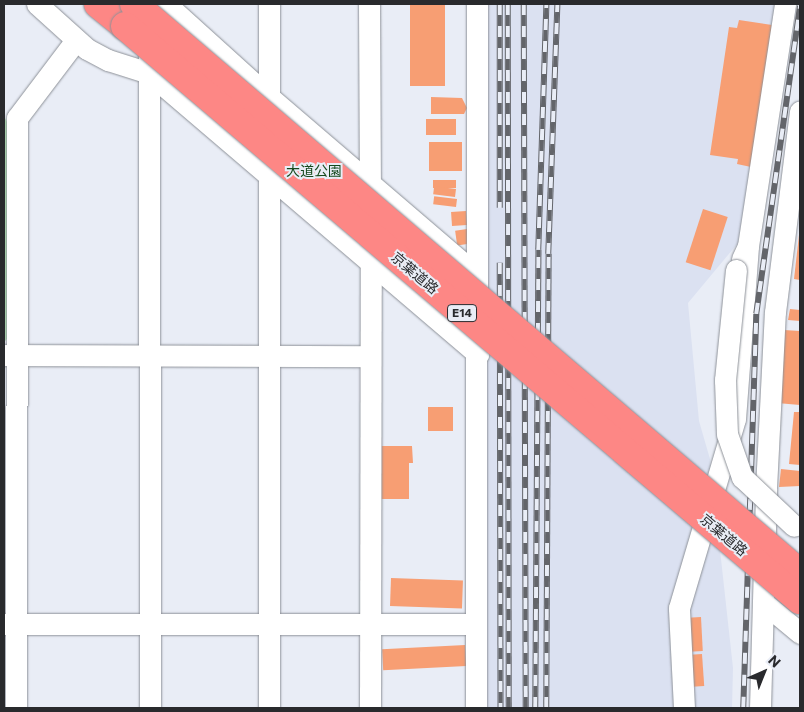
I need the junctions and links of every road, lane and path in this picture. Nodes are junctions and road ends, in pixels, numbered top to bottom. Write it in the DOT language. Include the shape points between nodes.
graph roads {
  1 [pos="37,4"];
  2 [pos="98,4"];
  3 [pos="149,4"];
  4 [pos="166,4"];
  5 [pos="269,4"];
  6 [pos="369,4"];
  7 [pos="478,4"];
  8 [pos="785,4"];
  9 [pos="129,15"];
  10 [pos="76,40"];
  11 [pos="149,74"];
  12 [pos="269,96"];
  13 [pos="800,112"];
  14 [pos="10,113"];
  15 [pos="269,174"];
  16 [pos="370,183"];
  17 [pos="748,246"];
  18 [pos="371,261"];
  19 [pos="477,275"];
  20 [pos="478,354"];
  21 [pos="10,355"];
  22 [pos="270,355"];
  23 [pos="150,356"];
  24 [pos="369,356"];
  25 [pos="766,488"];
  26 [pos="798,526"];
  27 [pos="800,574"];
  28 [pos="800,600"];
  29 [pos="764,603"];
  30 [pos="10,624"];
  31 [pos="149,624"];
  32 [pos="370,624"];
  33 [pos="476,624"];
  34 [pos="269,625"];
  35 [pos="800,633"];
  36 [pos="16,708"];
  37 [pos="150,708"];
  38 [pos="269,708"];
  39 [pos="370,708"];
  40 [pos="476,708"];
  41 [pos="684,708"];
  42 [pos="760,708"];
  1 -- 10 [label="street"];
  2 -- 9 [label="highway, 京葉道路 / E14"];
  3 -- 11 [label="street"];
  4 -- 12 [label="street"];
  5 -- 12 [label="street"];
  6 -- 16 [label="street"];
  7 -- 19 [label="street"];
  8 -- 17 [label="street"];
  9 -- 27 [label="highway, 京葉道路 / E14, bridge"];
  9 -- 28 [label="highway, 京葉道路 / E14, bridge"];
  10 -- 11 [label="street" via="108,60"];
  10 -- 14 [label="street"];
  11 -- 15 [label="street"];
  11 -- 23 [label="street"];
  12 -- 16 [label="street"];
  13 -- 25 [label="street" via="775,312"];
  14 -- 21 [label="street"];
  15 -- 18 [label="street"];
  15 -- 22 [label="street"];
  16 -- 19 [label="street"];
  17 -- 26 [label="street, bridge" via="736,270 725,380 727,434 742,477"];
  17 -- 41 [label="street" via="735,419 679,608"];
  18 -- 20 [label="street"];
  18 -- 24 [label="street"];
  19 -- 20 [label="street"];
  20 -- 33 [label="street"];
  21 -- 23 [label="street"];
  21 -- 30 [label="street"];
  22 -- 23 [label="street"];
  22 -- 24 [label="street"];
  22 -- 34 [label="street"];
  23 -- 31 [label="street"];
  24 -- 32 [label="street"];
  25 -- 26 [label="street"];
  25 -- 29 [label="street"];
  29 -- 35 [label="street"];
  29 -- 42 [label="street"];
  30 -- 31 [label="street"];
  30 -- 36 [label="street"];
  31 -- 34 [label="street"];
  31 -- 37 [label="street"];
  32 -- 33 [label="street"];
  32 -- 34 [label="street"];
  32 -- 39 [label="street"];
  33 -- 40 [label="street"];
  34 -- 38 [label="street"];
}
